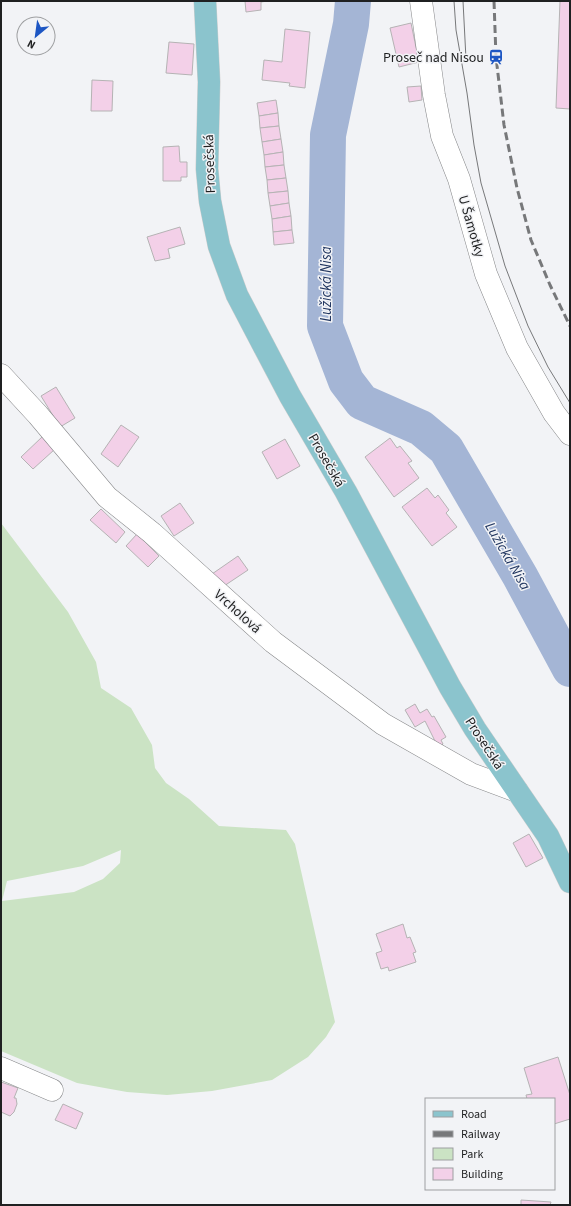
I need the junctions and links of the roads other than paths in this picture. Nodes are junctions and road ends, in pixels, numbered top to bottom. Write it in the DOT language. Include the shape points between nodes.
graph roads {
  1 [pos="205,1"];
  2 [pos="422,1"];
  3 [pos="1,375"];
  4 [pos="570,434"];
  5 [pos="517,792"];
  6 [pos="570,882"];
  7 [pos="1,1068"];
  8 [pos="52,1090"];
  1 -- 5 [label="main road, Prosečská" via="209,82 207,169 210,201 219,246 237,295 450,687"];
  2 -- 4 [label="street, U Šamotky" via="442,136 459,179 486,274 517,348 554,413"];
  3 -- 5 [label="street, Vrcholová" via="107,497 152,533 273,642 383,724 471,774"];
  5 -- 6 [label="main road, Prosečská" via="548,836"];
  7 -- 8 [label="street"];
}
